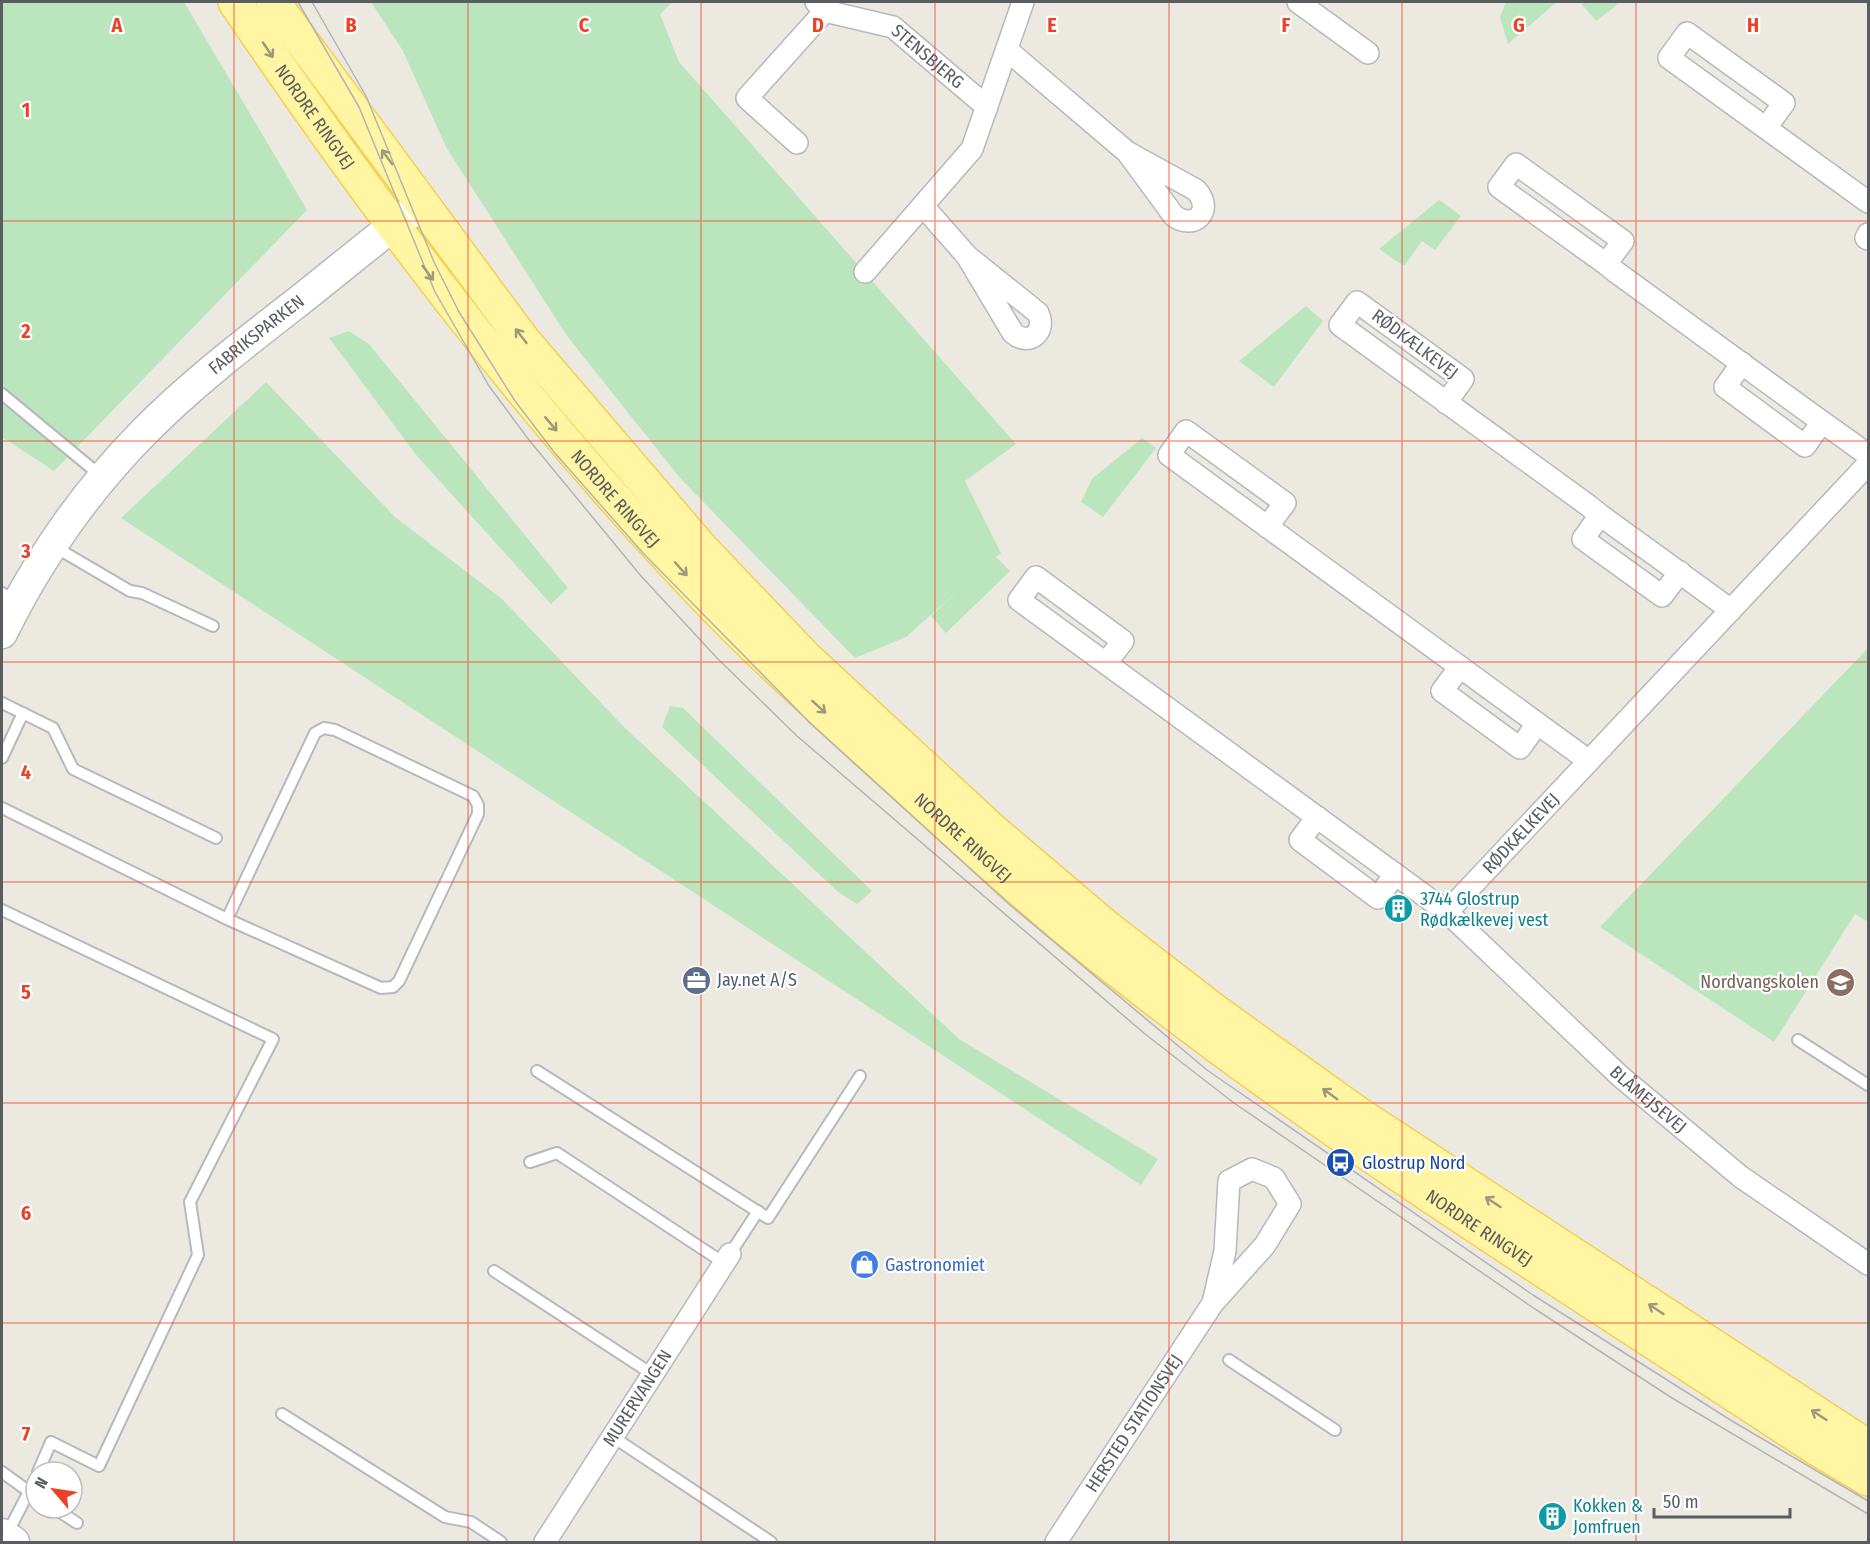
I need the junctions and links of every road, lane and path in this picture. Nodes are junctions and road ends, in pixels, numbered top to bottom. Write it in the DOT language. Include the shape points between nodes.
graph roads {
  1 [pos="235,2"];
  2 [pos="273,2"];
  3 [pos="1023,2"];
  4 [pos="1298,2"];
  5 [pos="820,6"];
  6 [pos="1007,50"];
  7 [pos="1368,53"];
  8 [pos="987,107"];
  9 [pos="1766,128"];
  10 [pos="797,143"];
  11 [pos="1127,152"];
  12 [pos="1869,202"];
  13 [pos="422,204"];
  14 [pos="923,206"];
  15 [pos="392,226"];
  16 [pos="1869,234"];
  17 [pos="1869,239"];
  18 [pos="967,256"];
  19 [pos="1606,264"];
  20 [pos="865,272"];
  21 [pos="1742,363"];
  22 [pos="2,394"];
  23 [pos="1446,403"];
  24 [pos="1822,422"];
  25 [pos="1869,455"];
  26 [pos="1869,464"];
  27 [pos="103,478"];
  28 [pos="1600,515"];
  29 [pos="1267,527"];
  30 [pos="52,546"];
  31 [pos="1680,572"];
  32 [pos="10,597"];
  33 [pos="1731,610"];
  34 [pos="213,626"];
  35 [pos="2,633"];
  36 [pos="1106,663"];
  37 [pos="1460,667"];
  38 [pos="2,703"];
  39 [pos="22,713"];
  40 [pos="1538,724"];
  41 [pos="2,758"];
  42 [pos="1589,761"];
  43 [pos="2,808"];
  44 [pos="1317,817"];
  45 [pos="216,838"];
  46 [pos="1395,874"];
  47 [pos="2,910"];
  48 [pos="1447,912"];
  49 [pos="227,920"];
  50 [pos="1798,1040"];
  51 [pos="537,1071"];
  52 [pos="860,1076"];
  53 [pos="1869,1085"];
  54 [pos="530,1162"];
  55 [pos="758,1211"];
  56 [pos="727,1258"];
  57 [pos="1869,1264"];
  58 [pos="494,1271"];
  59 [pos="1213,1304"];
  60 [pos="1229,1360"];
  61 [pos="652,1374"];
  62 [pos="282,1414"];
  63 [pos="1335,1430"];
  64 [pos="613,1437"];
  65 [pos="1869,1447"];
  66 [pos="43,1460"];
  67 [pos="2,1472"];
  68 [pos="1869,1479"];
  69 [pos="24,1488"];
  70 [pos="24,1509"];
  71 [pos="72,1520"];
  72 [pos="77,1523"];
  73 [pos="7,1538"];
  74 [pos="501,1542"];
  75 [pos="545,1542"];
  76 [pos="771,1542"];
  77 [pos="1056,1542"];
  1 -- 15 [label="main road, NORDRE RINGVEJ, one-way"];
  13 -- 2 [label="main road, NORDRE RINGVEJ, one-way"];
  3 -- 6 [label="street"];
  4 -- 7 [label="street"];
  5 -- 8 [label="street, STENSBJERG" via="893,27"];
  5 -- 10 [label="street, STENSBJERG" via="747,98"];
  6 -- 8 [label="street"];
  6 -- 11 [label="street"];
  8 -- 14 [label="street" via="972,149"];
  9 -- 9 [label="street" via="1784,103 1687,33 1669,58"];
  9 -- 12 [label="street"];
  13 -- 15 [label="street, FABRIKSPARKEN"];
  65 -- 13 [label="main road, NORDRE RINGVEJ, one-way" via="1357,1113 1105,926 992,830 806,657 701,548 523,340"];
  14 -- 18 [label="street"];
  14 -- 20 [label="street"];
  15 -- 27 [label="street, FABRIKSPARKEN" via="191,387"];
  15 -- 68 [label="main road, NORDRE RINGVEJ, one-way" via="444,295 571,447 706,598 791,682 961,836 1119,972 1326,1126"];
  16 -- 17 [label="street"];
  19 -- 19 [label="street" via="1623,241 1516,164 1499,187"];
  19 -- 21 [label="street"];
  21 -- 24 [label="street"];
  21 -- 24 [label="street" via="1725,387 1805,446"];
  22 -- 27 [label="lane"];
  23 -- 23 [label="street, RØDKÆLKEVEJ" via="1463,379 1357,302 1340,325"];
  23 -- 28 [label="street, RØDKÆLKEVEJ"];
  24 -- 25 [label="street"];
  26 -- 33 [label="street, RØDKÆLKEVEJ"];
  27 -- 30 [label="street, FABRIKSPARKEN"];
  28 -- 31 [label="street, RØDKÆLKEVEJ"];
  28 -- 31 [label="street" via="1583,538 1662,596"];
  29 -- 29 [label="street" via="1284,503 1186,431 1169,455"];
  29 -- 37 [label="street"];
  30 -- 32 [label="street, FABRIKSPARKEN"];
  30 -- 34 [label="lane" via="130,591 142,592"];
  31 -- 33 [label="street, RØDKÆLKEVEJ"];
  32 -- 35 [label="street, FABRIKSPARKEN"];
  33 -- 42 [label="street, RØDKÆLKEVEJ"];
  36 -- 36 [label="street" via="1123,640 1036,577 1019,600"];
  36 -- 44 [label="street"];
  37 -- 40 [label="street"];
  37 -- 40 [label="street" via="1442,691 1520,748"];
  38 -- 39 [label="lane"];
  39 -- 41 [label="lane"];
  39 -- 45 [label="lane" via="53,728 73,769"];
  40 -- 42 [label="street"];
  42 -- 48 [label="street, RØDKÆLKEVEJ"];
  43 -- 49 [label="lane"];
  44 -- 46 [label="street"];
  44 -- 46 [label="street" via="1300,840 1378,898"];
  46 -- 48 [label="street"];
  47 -- 66 [label="lane" via="273,1039 190,1202 198,1255 99,1466 51,1442"];
  48 -- 57 [label="street, BLÅMEJSEVEJ" via="1621,1077 1741,1177"];
  49 -- 49 [label="lane" via="381,988 393,987 474,825 478,805 473,796 324,728 315,733"];
  50 -- 53 [label="lane"];
  51 -- 55 [label="lane"];
  52 -- 55 [label="lane" via="768,1218"];
  54 -- 56 [label="lane" via="557,1153"];
  55 -- 56 [label="lane"];
  56 -- 61 [label="street, MURERVANGEN"];
  58 -- 61 [label="lane"];
  59 -- 59 [label="street, HERSTED STATIONSVEJ" via="1225,1251 1229,1180 1252,1169 1274,1178 1290,1204 1265,1245"];
  59 -- 77 [label="street, HERSTED STATIONSVEJ"];
  60 -- 63 [label="lane"];
  61 -- 64 [label="street, MURERVANGEN"];
  62 -- 74 [label="lane" via="445,1517 471,1522"];
  64 -- 75 [label="street, MURERVANGEN"];
  64 -- 76 [label="lane"];
  67 -- 69 [label="lane"];
  70 -- 73 [label="lane"];
  71 -- 72 [label="lane"];
}
